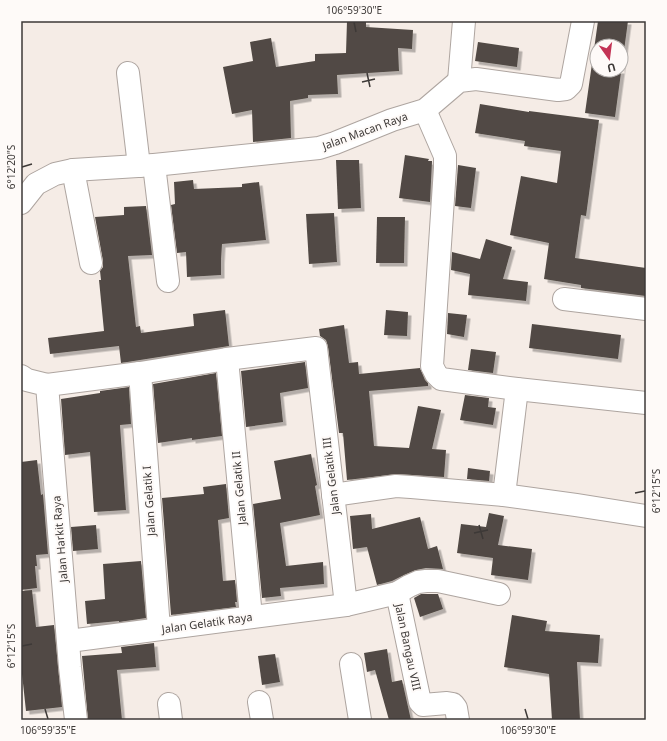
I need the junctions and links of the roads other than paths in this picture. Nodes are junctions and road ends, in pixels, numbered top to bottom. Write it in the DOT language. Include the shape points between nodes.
graph roads {
  1 [pos="464,21"];
  2 [pos="583,21"];
  3 [pos="128,73"];
  4 [pos="459,81"];
  5 [pos="425,110"];
  6 [pos="146,166"];
  7 [pos="73,170"];
  8 [pos="21,203"];
  9 [pos="91,263"];
  10 [pos="168,280"];
  11 [pos="564,299"];
  12 [pos="646,309"];
  13 [pos="227,359"];
  14 [pos="140,373"];
  15 [pos="21,376"];
  16 [pos="47,385"];
  17 [pos="517,389"];
  18 [pos="646,403"];
  19 [pos="333,495"];
  20 [pos="504,495"];
  21 [pos="646,516"];
  22 [pos="397,593"];
  23 [pos="499,594"];
  24 [pos="346,605"];
  25 [pos="250,617"];
  26 [pos="159,629"];
  27 [pos="68,641"];
  28 [pos="351,664"];
  29 [pos="76,720"];
  30 [pos="360,720"];
  31 [pos="458,720"];
  1 -- 4 [label="street"];
  2 -- 4 [label="street" via="571,84 566,90 476,79"];
  3 -- 6 [label="street"];
  4 -- 5 [label="street, Jalan Macan Raya"];
  5 -- 6 [label="street, Jalan Macan Raya" via="319,148"];
  5 -- 17 [label="street" via="445,156 432,366 441,379"];
  6 -- 7 [label="street, Jalan Macan Raya"];
  6 -- 10 [label="street"];
  7 -- 8 [label="street, Jalan Macan Raya" via="55,174 36,184"];
  7 -- 9 [label="street"];
  11 -- 12 [label="street"];
  13 -- 14 [label="street"];
  13 -- 19 [label="street, Jalan Gelatik III" via="316,348"];
  13 -- 25 [label="street, Jalan Gelatik II"];
  14 -- 16 [label="street"];
  14 -- 26 [label="street, Jalan Gelatik I"];
  15 -- 16 [label="street"];
  16 -- 27 [label="street, Jalan Harkit Raya"];
  17 -- 18 [label="street"];
  17 -- 20 [label="street"];
  19 -- 20 [label="street" via="396,486"];
  19 -- 24 [label="street, Jalan Gelatik III"];
  20 -- 21 [label="street"];
  22 -- 23 [label="street" via="418,582 432,580"];
  22 -- 24 [label="street, Jalan Bangau VIII"];
  22 -- 31 [label="street, Jalan Bangau VIII" via="420,702 423,705 453,704"];
  24 -- 25 [label="street, Jalan Gelatik Raya"];
  25 -- 26 [label="street, Jalan Gelatik Raya"];
  26 -- 27 [label="street, Jalan Gelatik Raya"];
  27 -- 29 [label="street, Jalan Harkit Raya"];
  28 -- 30 [label="street"];
}
